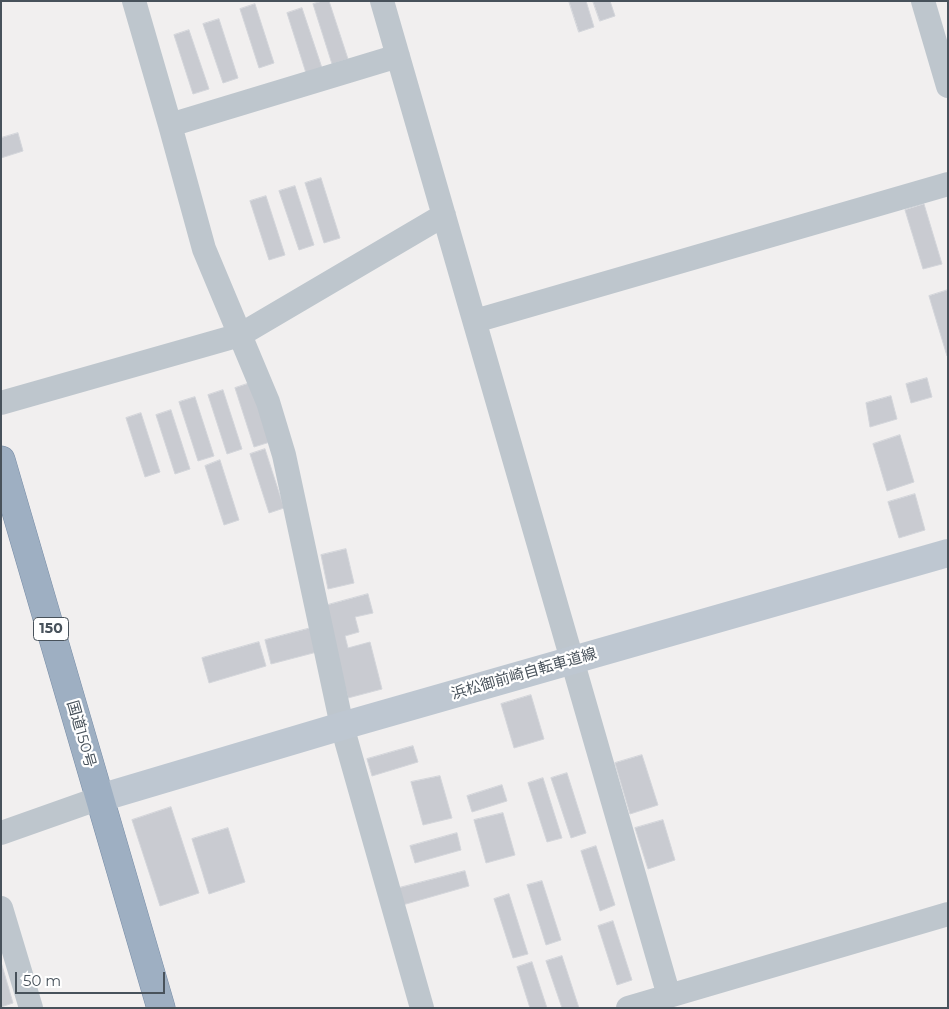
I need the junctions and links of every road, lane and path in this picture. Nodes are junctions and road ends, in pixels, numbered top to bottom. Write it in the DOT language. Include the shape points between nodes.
graph roads {
  1 [pos="134,1"];
  2 [pos="382,1"];
  3 [pos="923,1"];
  4 [pos="398,56"];
  5 [pos="948,86"];
  6 [pos="170,124"];
  7 [pos="948,184"];
  8 [pos="444,215"];
  9 [pos="475,321"];
  10 [pos="240,335"];
  11 [pos="1,403"];
  12 [pos="1,460"];
  13 [pos="948,553"];
  14 [pos="573,660"];
  15 [pos="342,726"];
  16 [pos="100,798"];
  17 [pos="1,833"];
  18 [pos="1,908"];
  19 [pos="948,914"];
  20 [pos="669,996"];
  21 [pos="31,1008"];
  22 [pos="161,1008"];
  23 [pos="422,1008"];
  24 [pos="628,1008"];
  1 -- 6 [label="street"];
  2 -- 4 [label="street"];
  3 -- 5 [label="street"];
  4 -- 6 [label="street"];
  4 -- 8 [label="street"];
  6 -- 10 [label="street" via="204,249"];
  7 -- 9 [label="street"];
  8 -- 9 [label="street"];
  8 -- 10 [label="street"];
  9 -- 14 [label="street"];
  10 -- 11 [label="street"];
  10 -- 15 [label="street" via="268,402 284,455"];
  12 -- 16 [label="highway, 国道150号 / 150"];
  13 -- 14 [label="main road, 浜松御前崎自転車道線"];
  14 -- 15 [label="main road, 浜松御前崎自転車道線"];
  14 -- 20 [label="street"];
  15 -- 16 [label="main road, 浜松御前崎自転車道線"];
  15 -- 23 [label="street"];
  16 -- 17 [label="street"];
  16 -- 22 [label="highway, 国道150号 / 150"];
  18 -- 21 [label="street"];
  19 -- 20 [label="street"];
  20 -- 24 [label="street"];
}
